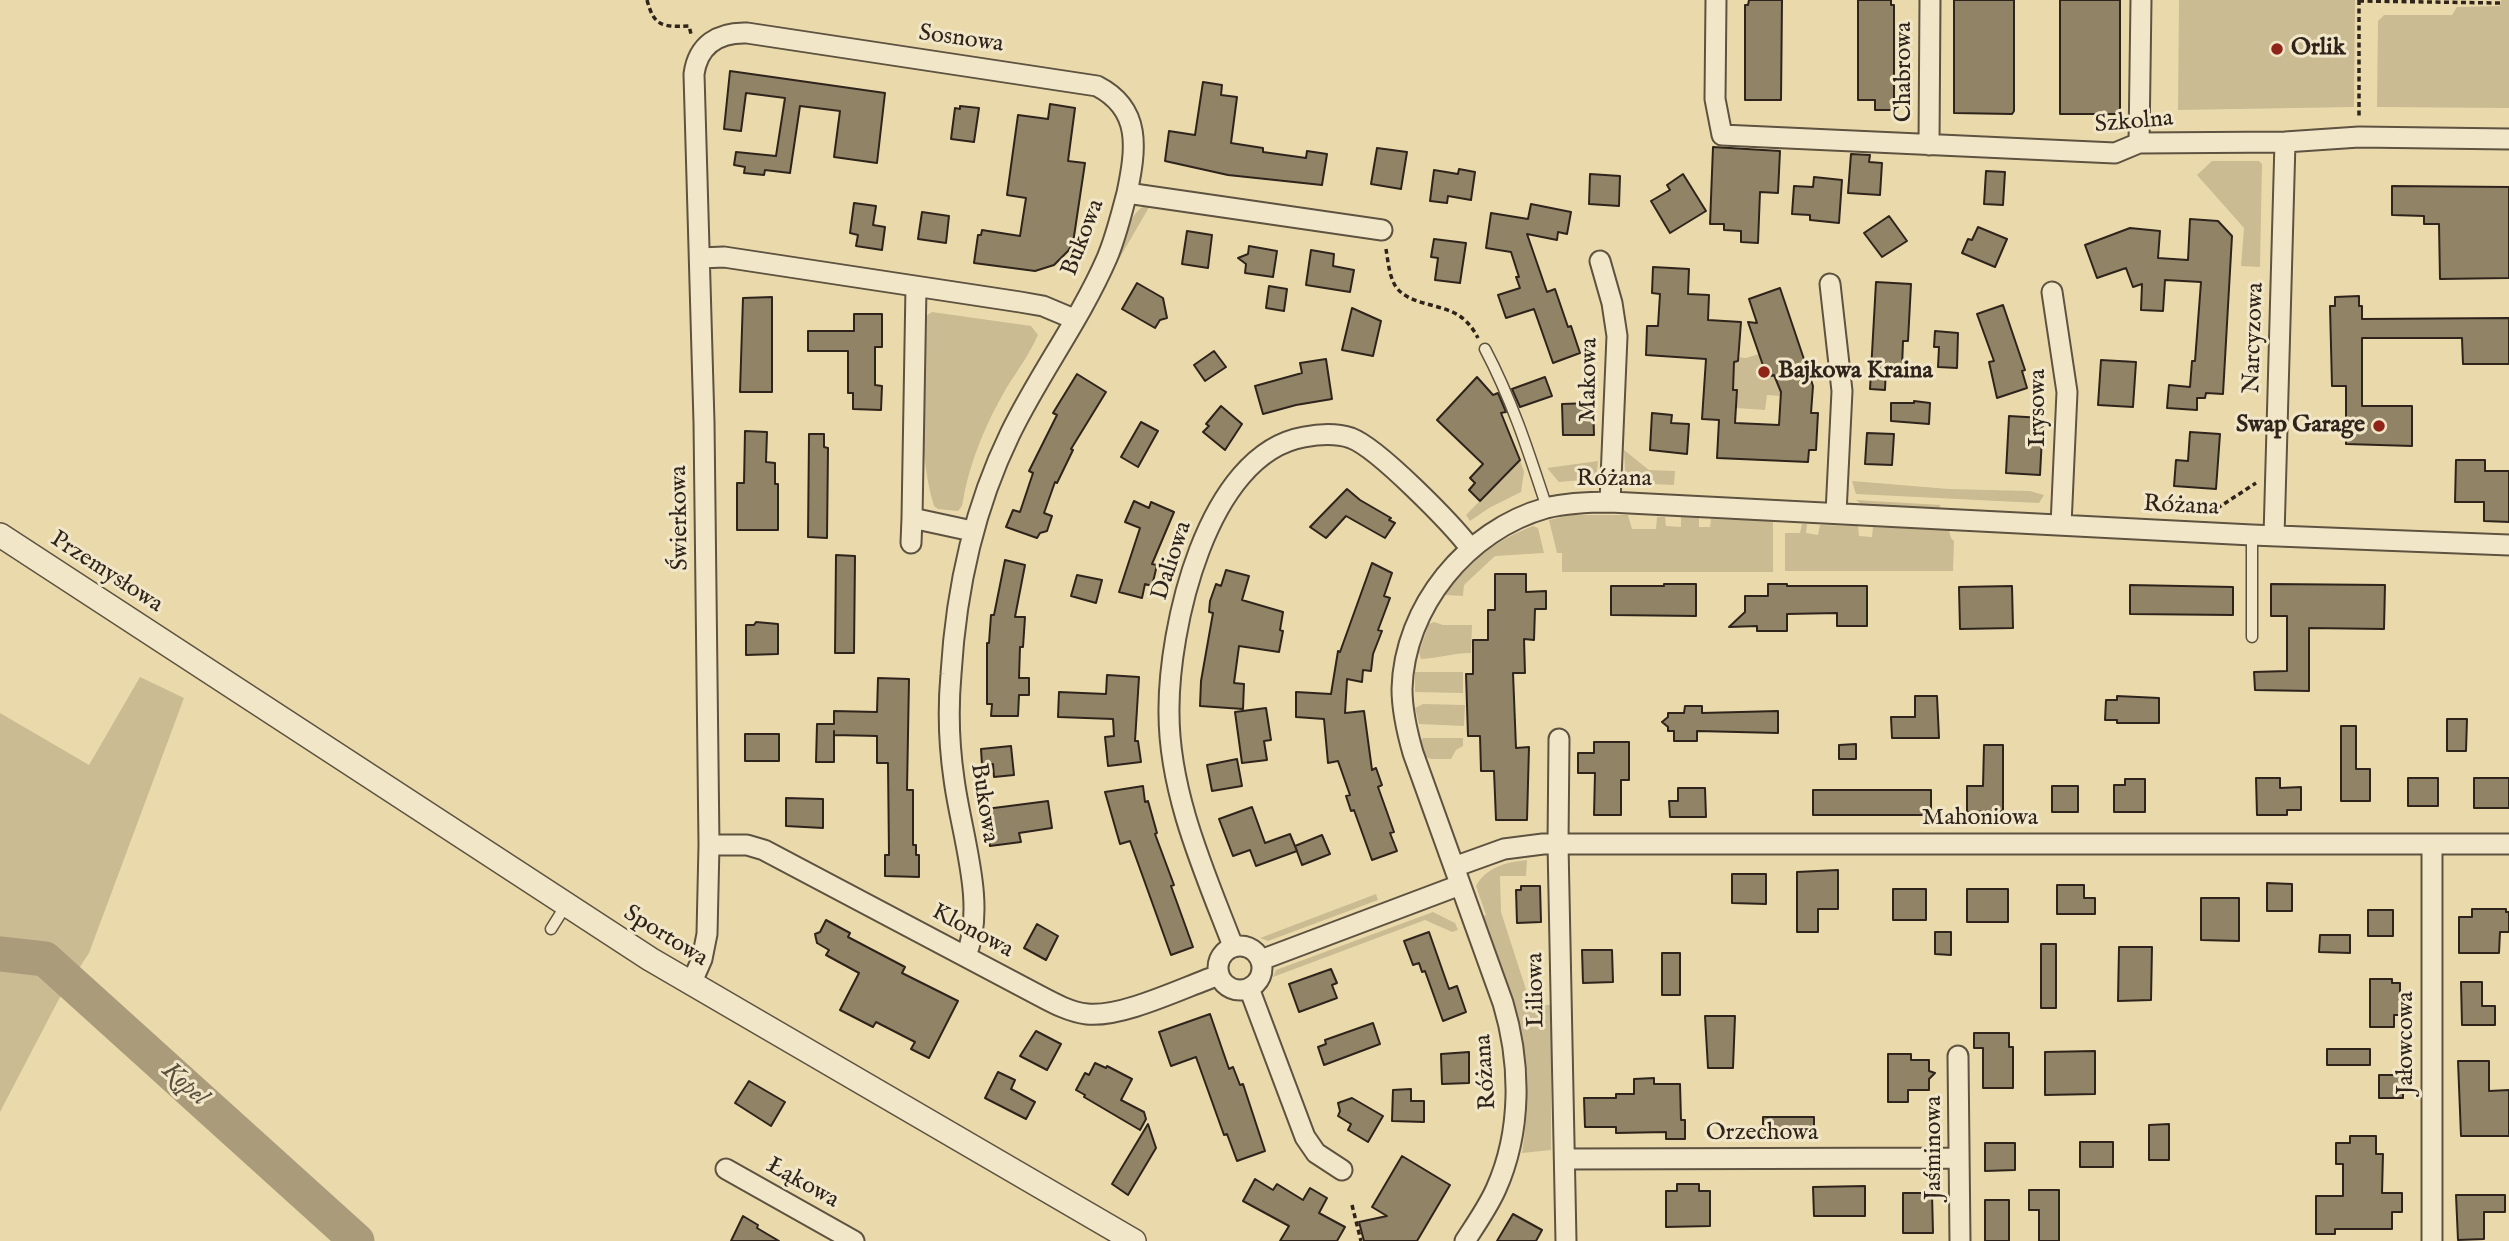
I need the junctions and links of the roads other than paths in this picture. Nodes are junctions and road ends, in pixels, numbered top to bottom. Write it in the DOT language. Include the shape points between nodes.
graph roads {
  1 [pos="1716,0"];
  2 [pos="1930,0"];
  3 [pos="2141,0"];
  4 [pos="702,50"];
  5 [pos="2509,139"];
  6 [pos="2285,142"];
  7 [pos="2139,143"];
  8 [pos="1929,145"];
  9 [pos="1127,193"];
  10 [pos="1382,230"];
  11 [pos="700,258"];
  12 [pos="1600,261"];
  13 [pos="1830,284"];
  14 [pos="916,287"];
  15 [pos="2052,292"];
  16 [pos="1074,319"];
  17 [pos="1485,349"];
  18 [pos="1610,502"];
  19 [pos="1547,508"];
  20 [pos="1836,513"];
  21 [pos="912,518"];
  22 [pos="2060,525"];
  23 [pos="972,531"];
  24 [pos="2252,535"];
  25 [pos="0,536"];
  26 [pos="2274,536"];
  27 [pos="911,543"];
  28 [pos="2509,545"];
  29 [pos="1471,549"];
  30 [pos="2252,637"];
  31 [pos="183,655"];
  32 [pos="1559,739"];
  33 [pos="1558,844"];
  34 [pos="2432,844"];
  35 [pos="2509,844"];
  36 [pos="709,845"];
  37 [pos="1457,876"];
  38 [pos="566,905"];
  39 [pos="551,929"];
  40 [pos="1233,946"];
  41 [pos="965,956"];
  42 [pos="1261,960"];
  43 [pos="1219,975"];
  44 [pos="691,984"];
  45 [pos="1249,988"];
  46 [pos="1958,1056"];
  47 [pos="1959,1158"];
  48 [pos="1564,1159"];
  49 [pos="726,1169"];
  50 [pos="1342,1170"];
  51 [pos="854,1241"];
  52 [pos="1134,1241"];
  53 [pos="1465,1241"];
  54 [pos="1566,1241"];
  55 [pos="1960,1241"];
  56 [pos="2432,1241"];
  1 -- 8 [label="street, Szkolna" via="1715,99 1722,135"];
  2 -- 8 [label="street, Chabrowa"];
  3 -- 7 [label="street"];
  4 -- 9 [label="street, Sosnowa" via="721,36 747,33 1097,86 1119,101 1133,131"];
  4 -- 11 [label="street, Świerkowa" via="694,74"];
  5 -- 6 [label="street, Szkolna" via="2359,137"];
  6 -- 7 [label="street, Szkolna"];
  6 -- 26 [label="street, Narcyzowa"];
  7 -- 8 [label="street, Szkolna" via="2115,153"];
  9 -- 10 [label="street, Bukowa"];
  9 -- 16 [label="street, Bukowa" via="1107,257"];
  11 -- 14 [label="street" via="724,257"];
  11 -- 36 [label="street, Świerkowa"];
  12 -- 18 [label="street, Makowa" via="1617,336"];
  13 -- 20 [label="street" via="1842,400"];
  14 -- 16 [label="street" via="1043,306"];
  14 -- 21 [label="street"];
  15 -- 22 [label="street, Irysowa" via="2067,392"];
  16 -- 23 [label="street, Bukowa" via="1011,432"];
  17 -- 19 [label="lane" via="1523,432"];
  18 -- 19 [label="street, Różana"];
  18 -- 20 [label="street, Różana"];
  19 -- 29 [label="street, Różana" via="1517,519"];
  20 -- 22 [label="street, Różana"];
  21 -- 23 [label="street"];
  21 -- 27 [label="street"];
  22 -- 24 [label="street, Różana"];
  23 -- 41 [label="street, Bukowa" via="950,689 954,779 974,910"];
  24 -- 26 [label="street, Różana"];
  24 -- 30 [label="lane"];
  25 -- 31 [label="street, Przemysłowa"];
  26 -- 28 [label="street, Różana"];
  29 -- 37 [label="street, Różana" via="1444,577 1423,611 1411,638 1402,688 1408,735"];
  29 -- 40 [label="street, Daliowa" via="1377,455 1352,439 1335,435 1318,434 1283,443 1252,465 1225,499 1189,579 1174,652 1168,716 1181,798"];
  31 -- 38 [label="street, Sportowa"];
  32 -- 33 [label="street, Liliowa"];
  33 -- 34 [label="street, Mahoniowa"];
  33 -- 37 [label="street, Mahoniowa" via="1515,847"];
  33 -- 48 [label="street, Liliowa"];
  34 -- 35 [label="street, Mahoniowa"];
  34 -- 56 [label="street, Jałowcowa"];
  36 -- 41 [label="street, Klonowa" via="764,850"];
  36 -- 44 [label="street, Świerkowa" via="705,947"];
  37 -- 42 [label="street"];
  37 -- 53 [label="street, Różana" via="1509,1023 1516,1088 1502,1173"];
  38 -- 39 [label="lane"];
  38 -- 44 [label="street, Sportowa"];
  40 -- 42 [label="street" via="1251,948"];
  40 -- 43 [label="street" via="1221,956"];
  41 -- 43 [label="street, Klonowa" via="1059,1005 1089,1014 1115,1012"];
  42 -- 45 [label="street" via="1260,977"];
  43 -- 45 [label="street" via="1233,989"];
  44 -- 52 [label="street, Sportowa"];
  45 -- 50 [label="street" via="1305,1137 1316,1153"];
  46 -- 47 [label="street, Jaśminowa"];
  47 -- 48 [label="street, Orzechowa"];
  47 -- 55 [label="street, Jaśminowa"];
  48 -- 54 [label="street, Liliowa"];
  49 -- 51 [label="street, Łąkowa"];
}
